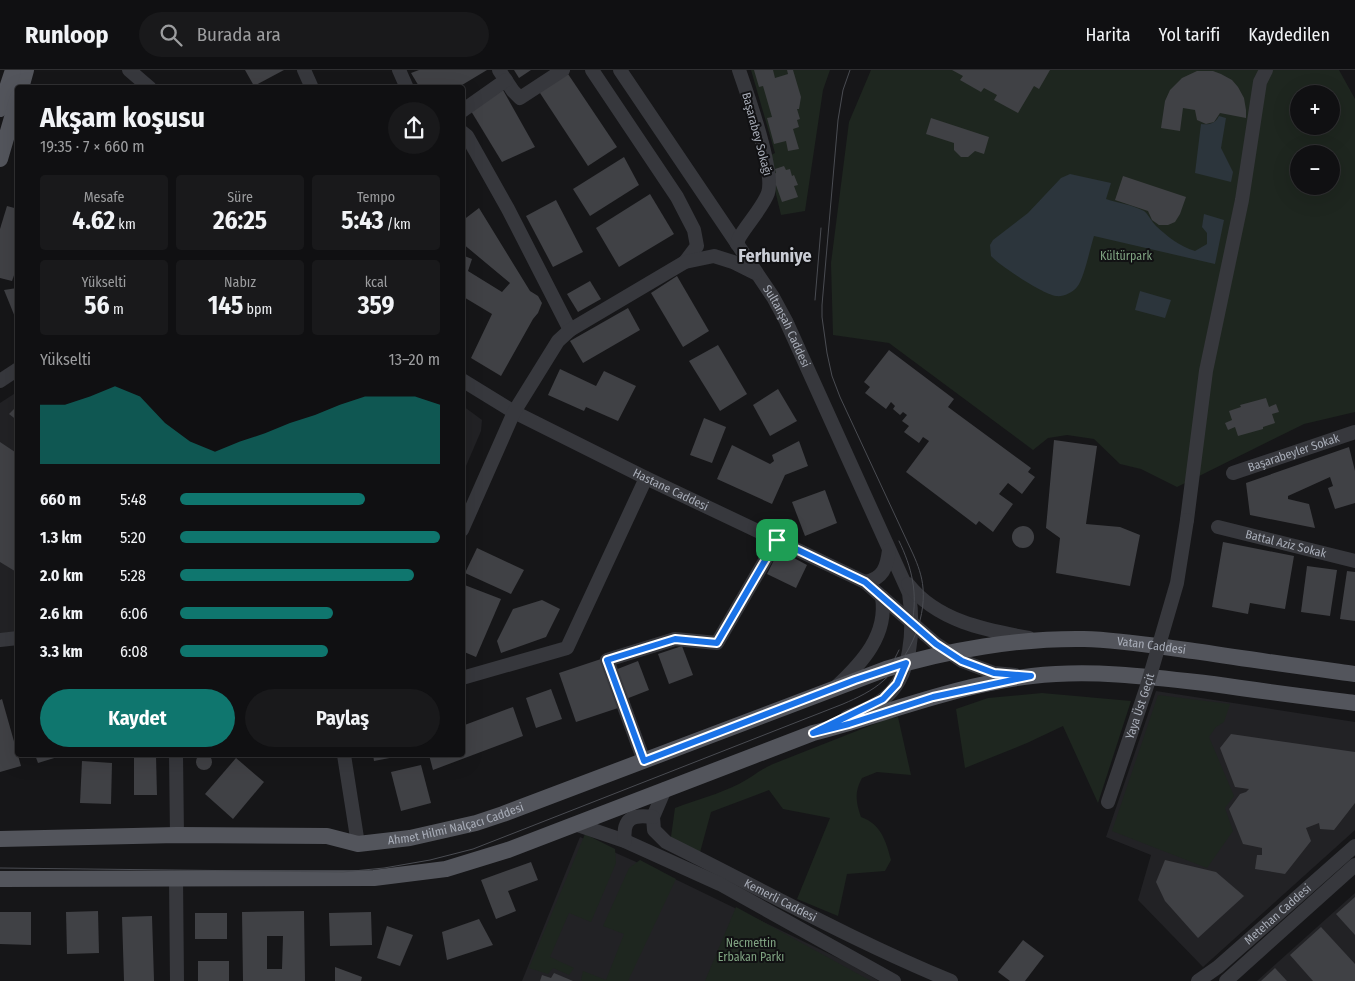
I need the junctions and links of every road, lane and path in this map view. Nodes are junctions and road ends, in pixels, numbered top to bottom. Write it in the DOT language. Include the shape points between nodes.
graph roads {
  1 [pos="13,70"];
  2 [pos="26,70"];
  3 [pos="129,70"];
  4 [pos="304,70"];
  5 [pos="399,70"];
  6 [pos="563,70"];
  7 [pos="592,70"];
  8 [pos="636,70"];
  9 [pos="739,70"];
  10 [pos="1266,70"];
  11 [pos="621,72"];
  12 [pos="502,75"];
  13 [pos="22,85"];
  14 [pos="146,85"];
  15 [pos="311,85"];
  16 [pos="406,85"];
  17 [pos="15,108"];
  18 [pos="465,108"];
  19 [pos="0,109"];
  20 [pos="465,134"];
  21 [pos="0,160"];
  22 [pos="722,221"];
  23 [pos="748,223"];
  24 [pos="737,244"];
  25 [pos="685,262"];
  26 [pos="757,274"];
  27 [pos="570,330"];
  28 [pos="15,371"];
  29 [pos="0,381"];
  30 [pos="465,382"];
  31 [pos="514,412"];
  32 [pos="1355,432"];
  33 [pos="1232,472"];
  34 [pos="646,478"];
  35 [pos="465,523"];
  36 [pos="1218,527"];
  37 [pos="777,540"];
  38 [pos="889,550"];
  39 [pos="1355,561"];
  40 [pos="903,577"];
  41 [pos="865,582"];
  42 [pos="882,597"];
  43 [pos="912,623"];
  44 [pos="15,638"];
  45 [pos="0,640"];
  46 [pos="1042,640"];
  47 [pos="949,654"];
  48 [pos="906,663"];
  49 [pos="1355,674"];
  50 [pos="1031,676"];
  51 [pos="465,677"];
  52 [pos="835,688"];
  53 [pos="1355,703"];
  54 [pos="813,733"];
  55 [pos="176,757"];
  56 [pos="344,757"];
  57 [pos="644,761"];
  58 [pos="665,789"];
  59 [pos="1108,802"];
  60 [pos="654,817"];
  61 [pos="575,824"];
  62 [pos="178,835"];
  63 [pos="0,838"];
  64 [pos="625,841"];
  65 [pos="358,844"];
  66 [pos="1355,846"];
  67 [pos="1355,865"];
  68 [pos="176,878"];
  69 [pos="0,879"];
  70 [pos="176,981"];
  71 [pos="894,981"];
  72 [pos="951,981"];
  73 [pos="1198,981"];
  74 [pos="1226,981"];
  1 -- 19 [label="main road"];
  2 -- 13 [label="main road"];
  3 -- 14 [label="street"];
  4 -- 15 [label="street"];
  5 -- 16 [label="street"];
  6 -- 12 [label="street" via="520,98"];
  7 -- 25 [label="street" via="677,197 694,230 697,246"];
  8 -- 11 [label="street"];
  9 -- 23 [label="street, Başarabey Sokağı" via="770,178 768,193"];
  10 -- 59 [label="street, Yaya Üst Geçit, bridge" via="1260,82 1242,200 1206,371 1178,583"];
  11 -- 22 [label="street, Sultanşah Caddesi"];
  12 -- 18 [label="street"];
  17 -- 21 [label="main road"];
  20 -- 27 [label="street" via="508,209"];
  22 -- 23 [label="street"];
  22 -- 24 [label="street, Sultanşah Caddesi"];
  23 -- 24 [label="street, Başarabey Sokağı"];
  24 -- 26 [label="street, Sultanşah Caddesi"];
  25 -- 26 [label="street" via="714,256"];
  25 -- 27 [label="street"];
  26 -- 38 [label="street, Sultanşah Caddesi" via="786,321"];
  27 -- 31 [label="street" via="558,341"];
  28 -- 29 [label="street"];
  30 -- 31 [label="street, Hastane Caddesi"];
  31 -- 34 [label="street, Hastane Caddesi"];
  31 -- 35 [label="street"];
  32 -- 33 [label="street, Başarabeyler Sokak"];
  34 -- 37 [label="street, Hastane Caddesi"];
  34 -- 51 [label="street" via="567,648"];
  36 -- 39 [label="street, Battal Aziz Sokak"];
  37 -- 41 [label="street, Hastane Caddesi"];
  37 -- 57 [label="street" via="717,643 675,639 607,660"];
  38 -- 40 [label="street, Sultanşah Caddesi"];
  38 -- 41 [label="street" via="886,568 872,581"];
  40 -- 43 [label="street" via="909,593"];
  40 -- 46 [label="street" via="915,593 942,612 994,631"];
  41 -- 42 [label="street, Hastane Caddesi"];
  42 -- 43 [label="street, Hastane Caddesi"];
  42 -- 52 [label="street" via="884,609 879,633 866,654"];
  43 -- 47 [label="street, Hastane Caddesi"];
  43 -- 48 [label="street"];
  44 -- 45 [label="street"];
  46 -- 47 [label="main road, Vatan Caddesi"];
  46 -- 49 [label="main road, Vatan Caddesi" via="1085,639 1164,647"];
  47 -- 48 [label="main road, Vatan Caddesi"];
  47 -- 50 [label="street, Hastane Caddesi" via="994,673"];
  48 -- 52 [label="main road, Ahmet Hilmi Nalçacı Caddesi"];
  48 -- 54 [label="street" via="897,684 883,699"];
  50 -- 53 [label="main road" via="1134,675"];
  50 -- 54 [label="main road" via="933,697"];
  52 -- 57 [label="main road, Ahmet Hilmi Nalçacı Caddesi"];
  54 -- 58 [label="main road"];
  55 -- 62 [label="street"];
  56 -- 65 [label="street"];
  57 -- 65 [label="main road, Ahmet Hilmi Nalçacı Caddesi" via="476,823 410,838"];
  58 -- 60 [label="street"];
  58 -- 61 [label="main road"];
  60 -- 64 [label="street" via="640,815 629,820 624,831"];
  60 -- 72 [label="street, Kemerli Caddesi" via="654,830 666,842 799,911"];
  61 -- 64 [label="street, Kemerli Caddesi"];
  61 -- 68 [label="main road" via="446,869 374,878"];
  62 -- 63 [label="main road, Ahmet Hilmi Nalçacı Caddesi"];
  62 -- 65 [label="main road, Ahmet Hilmi Nalçacı Caddesi" via="327,836"];
  64 -- 71 [label="street, Kemerli Caddesi" via="720,884"];
  66 -- 73 [label="street, Metehan Caddesi"];
  67 -- 74 [label="street, Metehan Caddesi"];
  68 -- 69 [label="main road"];
  68 -- 70 [label="street"];
}
